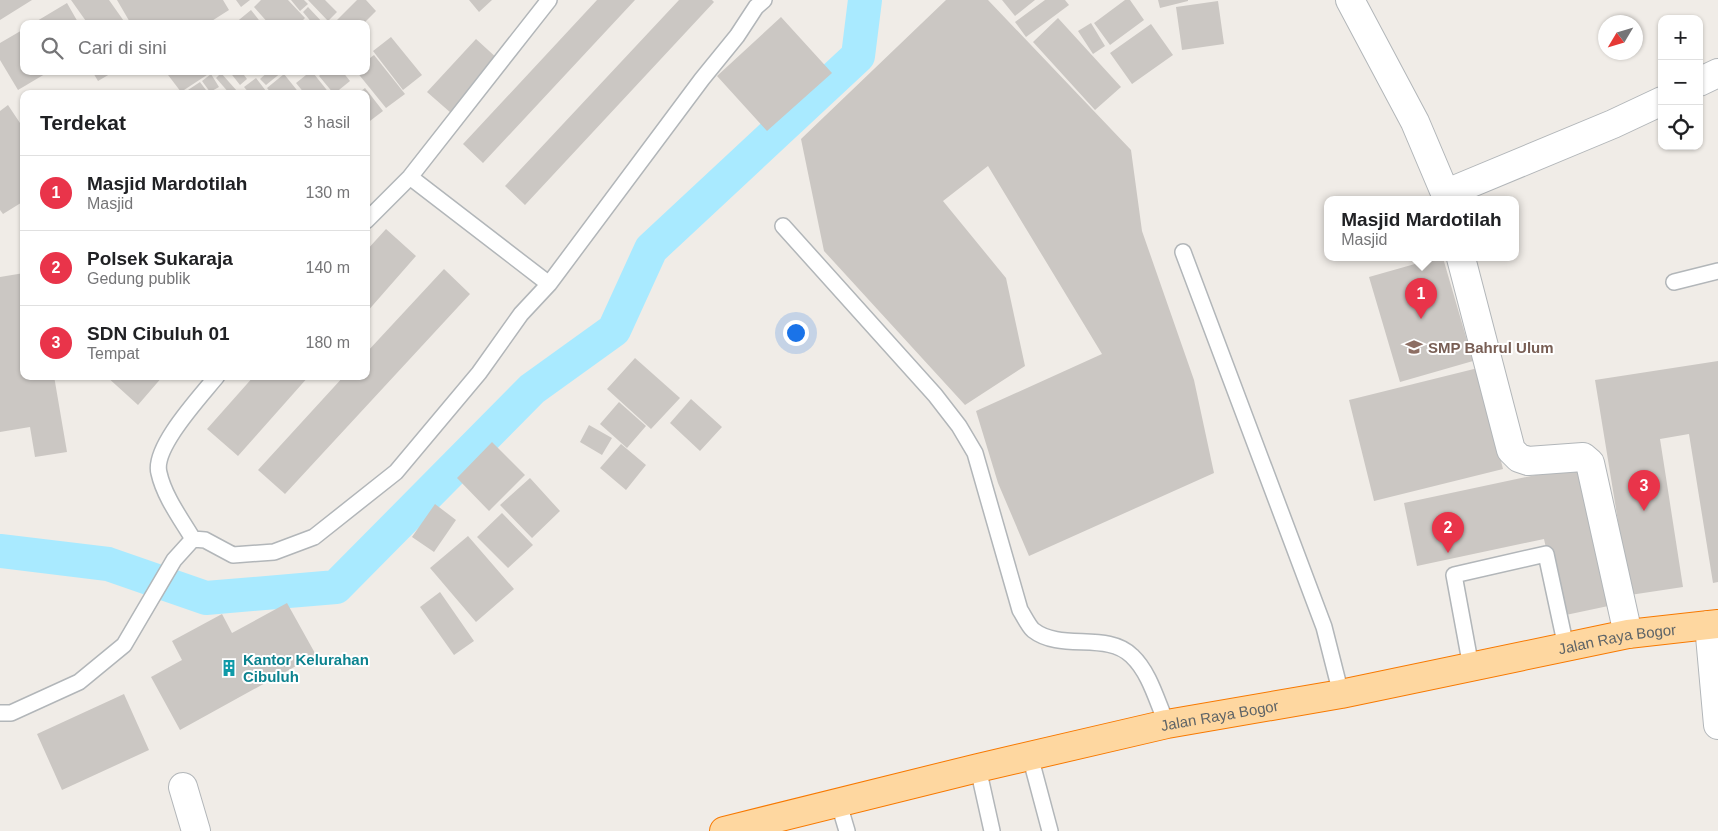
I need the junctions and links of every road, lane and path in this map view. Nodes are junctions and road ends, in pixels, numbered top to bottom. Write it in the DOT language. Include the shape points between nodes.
graph roads {
  1 [pos="549,0"];
  2 [pos="1350,0"];
  3 [pos="756,2"];
  4 [pos="1718,74"];
  5 [pos="1703,80"];
  6 [pos="1658,103"];
  7 [pos="410,177"];
  8 [pos="1447,196"];
  9 [pos="1449,196"];
  10 [pos="370,217"];
  11 [pos="783,226"];
  12 [pos="1183,252"];
  13 [pos="1462,261"];
  14 [pos="1718,271"];
  15 [pos="1674,282"];
  16 [pos="549,284"];
  17 [pos="214,380"];
  18 [pos="192,539"];
  19 [pos="1714,625"];
  20 [pos="1628,634"];
  21 [pos="1566,647"];
  22 [pos="1471,667"];
  23 [pos="1341,694"];
  24 [pos="0,713"];
  25 [pos="1167,724"];
  26 [pos="1718,725"];
  27 [pos="1030,756"];
  28 [pos="978,768"];
  29 [pos="183,787"];
  30 [pos="839,804"];
  31 [pos="196,831"];
  32 [pos="724,831"];
  33 [pos="847,831"];
  34 [pos="992,831"];
  35 [pos="1050,831"];
  1 -- 7 [label="lane"];
  2 -- 8 [label="street" via="1415,122"];
  3 -- 16 [label="lane" via="737,36"];
  4 -- 5 [label="street"];
  6 -- 9 [label="street"];
  7 -- 10 [label="lane"];
  7 -- 16 [label="lane"];
  11 -- 25 [label="lane" via="959,426 975,453 1020,610 1032,629 1054,639 1113,646 1131,655 1144,672"];
  12 -- 23 [label="lane" via="1324,627"];
  13 -- 20 [label="street" via="1511,450 1528,461 1583,458 1590,463"];
  14 -- 15 [label="lane"];
  16 -- 18 [label="lane" via="521,314 479,373 396,472 314,537 274,552 234,555 205,540"];
  17 -- 18 [label="lane" via="160,453 158,472"];
  18 -- 24 [label="lane" via="174,560 124,645 79,682 11,713"];
  19 -- 20 [label="highway, Jalan Raya Bogor"];
  19 -- 26 [label="street"];
  20 -- 21 [label="highway, Jalan Raya Bogor"];
  21 -- 22 [label="highway, Jalan Raya Bogor"];
  21 -- 22 [label="lane" via="1546,554 1454,575"];
  22 -- 23 [label="highway, Jalan Raya Bogor"];
  23 -- 25 [label="highway, Jalan Raya Bogor"];
  25 -- 27 [label="highway, Jalan Raya Bogor"];
  27 -- 28 [label="highway, Jalan Raya Bogor"];
  27 -- 35 [label="lane"];
  28 -- 30 [label="highway, Jalan Raya Bogor"];
  28 -- 34 [label="lane"];
  29 -- 31 [label="street"];
  30 -- 32 [label="highway, Jalan Raya Bogor"];
  30 -- 33 [label="lane"];
}
